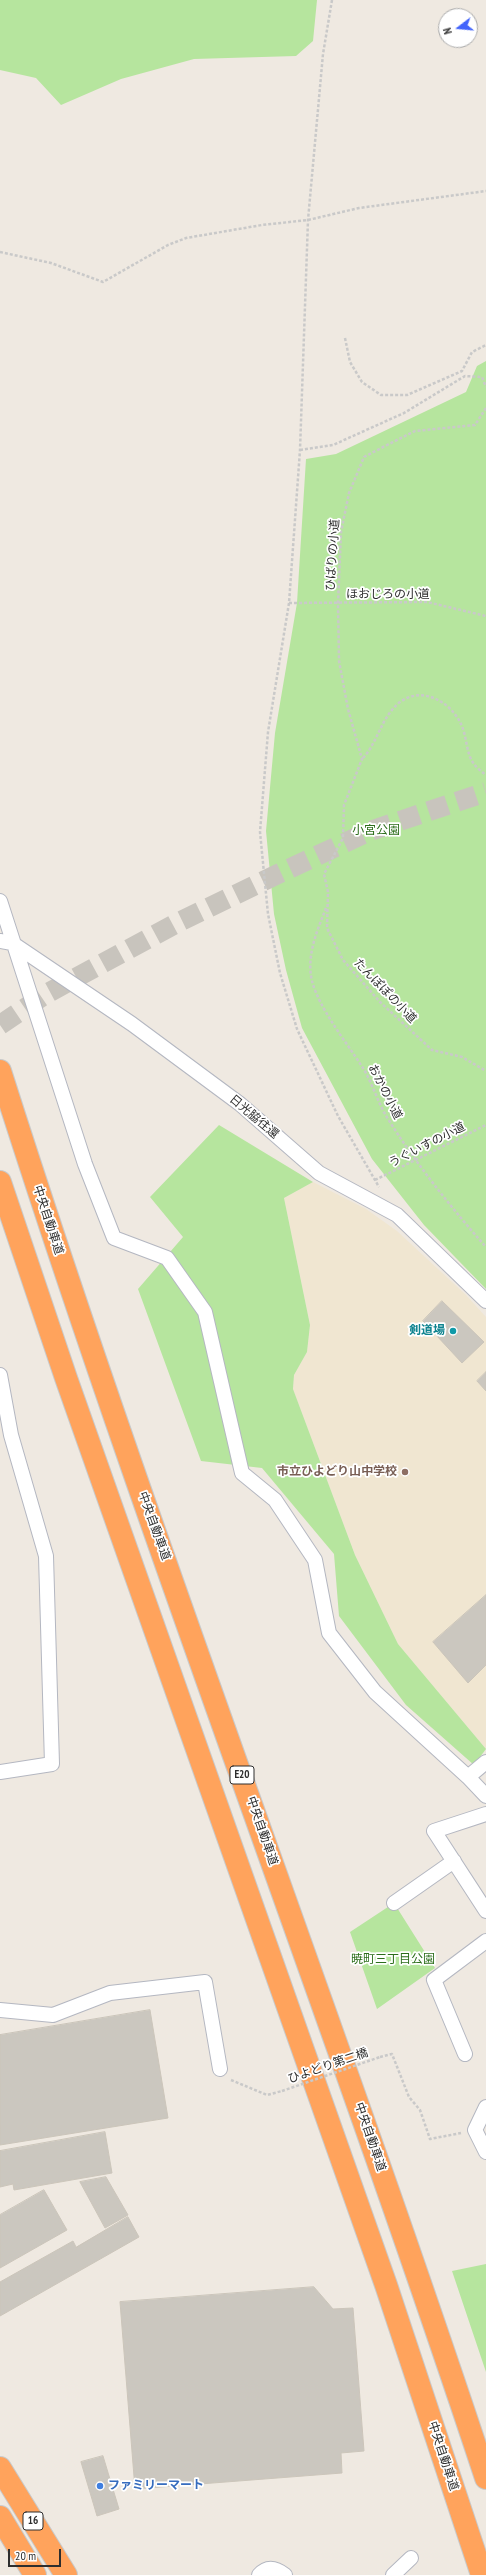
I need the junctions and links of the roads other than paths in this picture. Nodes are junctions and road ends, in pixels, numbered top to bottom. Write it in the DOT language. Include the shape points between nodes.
graph roads {
  1 [pos="0,901"];
  2 [pos="4,942"];
  3 [pos="0,1071"];
  4 [pos="0,1182"];
  5 [pos="486,1301"];
  6 [pos="0,1374"];
  7 [pos="486,1762"];
  8 [pos="0,1772"];
  9 [pos="468,1777"];
  10 [pos="486,1796"];
  11 [pos="486,1814"];
  12 [pos="454,1861"];
  13 [pos="394,1903"];
  14 [pos="486,1911"];
  15 [pos="486,1941"];
  16 [pos="0,2010"];
  17 [pos="465,2054"];
  18 [pos="220,2069"];
  19 [pos="486,2106"];
  20 [pos="486,2152"];
  21 [pos="0,2468"];
  22 [pos="486,2478"];
  23 [pos="0,2517"];
  24 [pos="411,2558"];
  25 [pos="36,2575"];
  26 [pos="66,2575"];
  27 [pos="259,2575"];
  28 [pos="285,2575"];
  29 [pos="393,2575"];
  30 [pos="482,2575"];
  1 -- 2 [label="street"];
  2 -- 5 [label="street, 日光脇往還" via="132,1024 240,1104 319,1173 397,1215"];
  2 -- 9 [label="street" via="114,1238 167,1258 205,1312 242,1473 275,1500 314,1560 329,1633 375,1692"];
  3 -- 22 [label="highway, 中央自動車道 / E20" via="101,1376 425,2294"];
  4 -- 30 [label="highway, 中央自動車道" via="66,1378 365,2226"];
  6 -- 8 [label="street" via="11,1434 46,1556 52,1764"];
  7 -- 9 [label="street"];
  9 -- 10 [label="street"];
  11 -- 12 [label="street" via="434,1831"];
  12 -- 13 [label="street"];
  12 -- 14 [label="street"];
  15 -- 17 [label="street" via="434,1980"];
  16 -- 18 [label="street" via="53,2015 110,1993 205,1982"];
  19 -- 20 [label="street" via="475,2130"];
  21 -- 26 [label="highway, 16"];
  23 -- 25 [label="highway, 16"];
  24 -- 29 [label="street"];
  27 -- 28 [label="street" via="268,2568 276,2568"];
}
